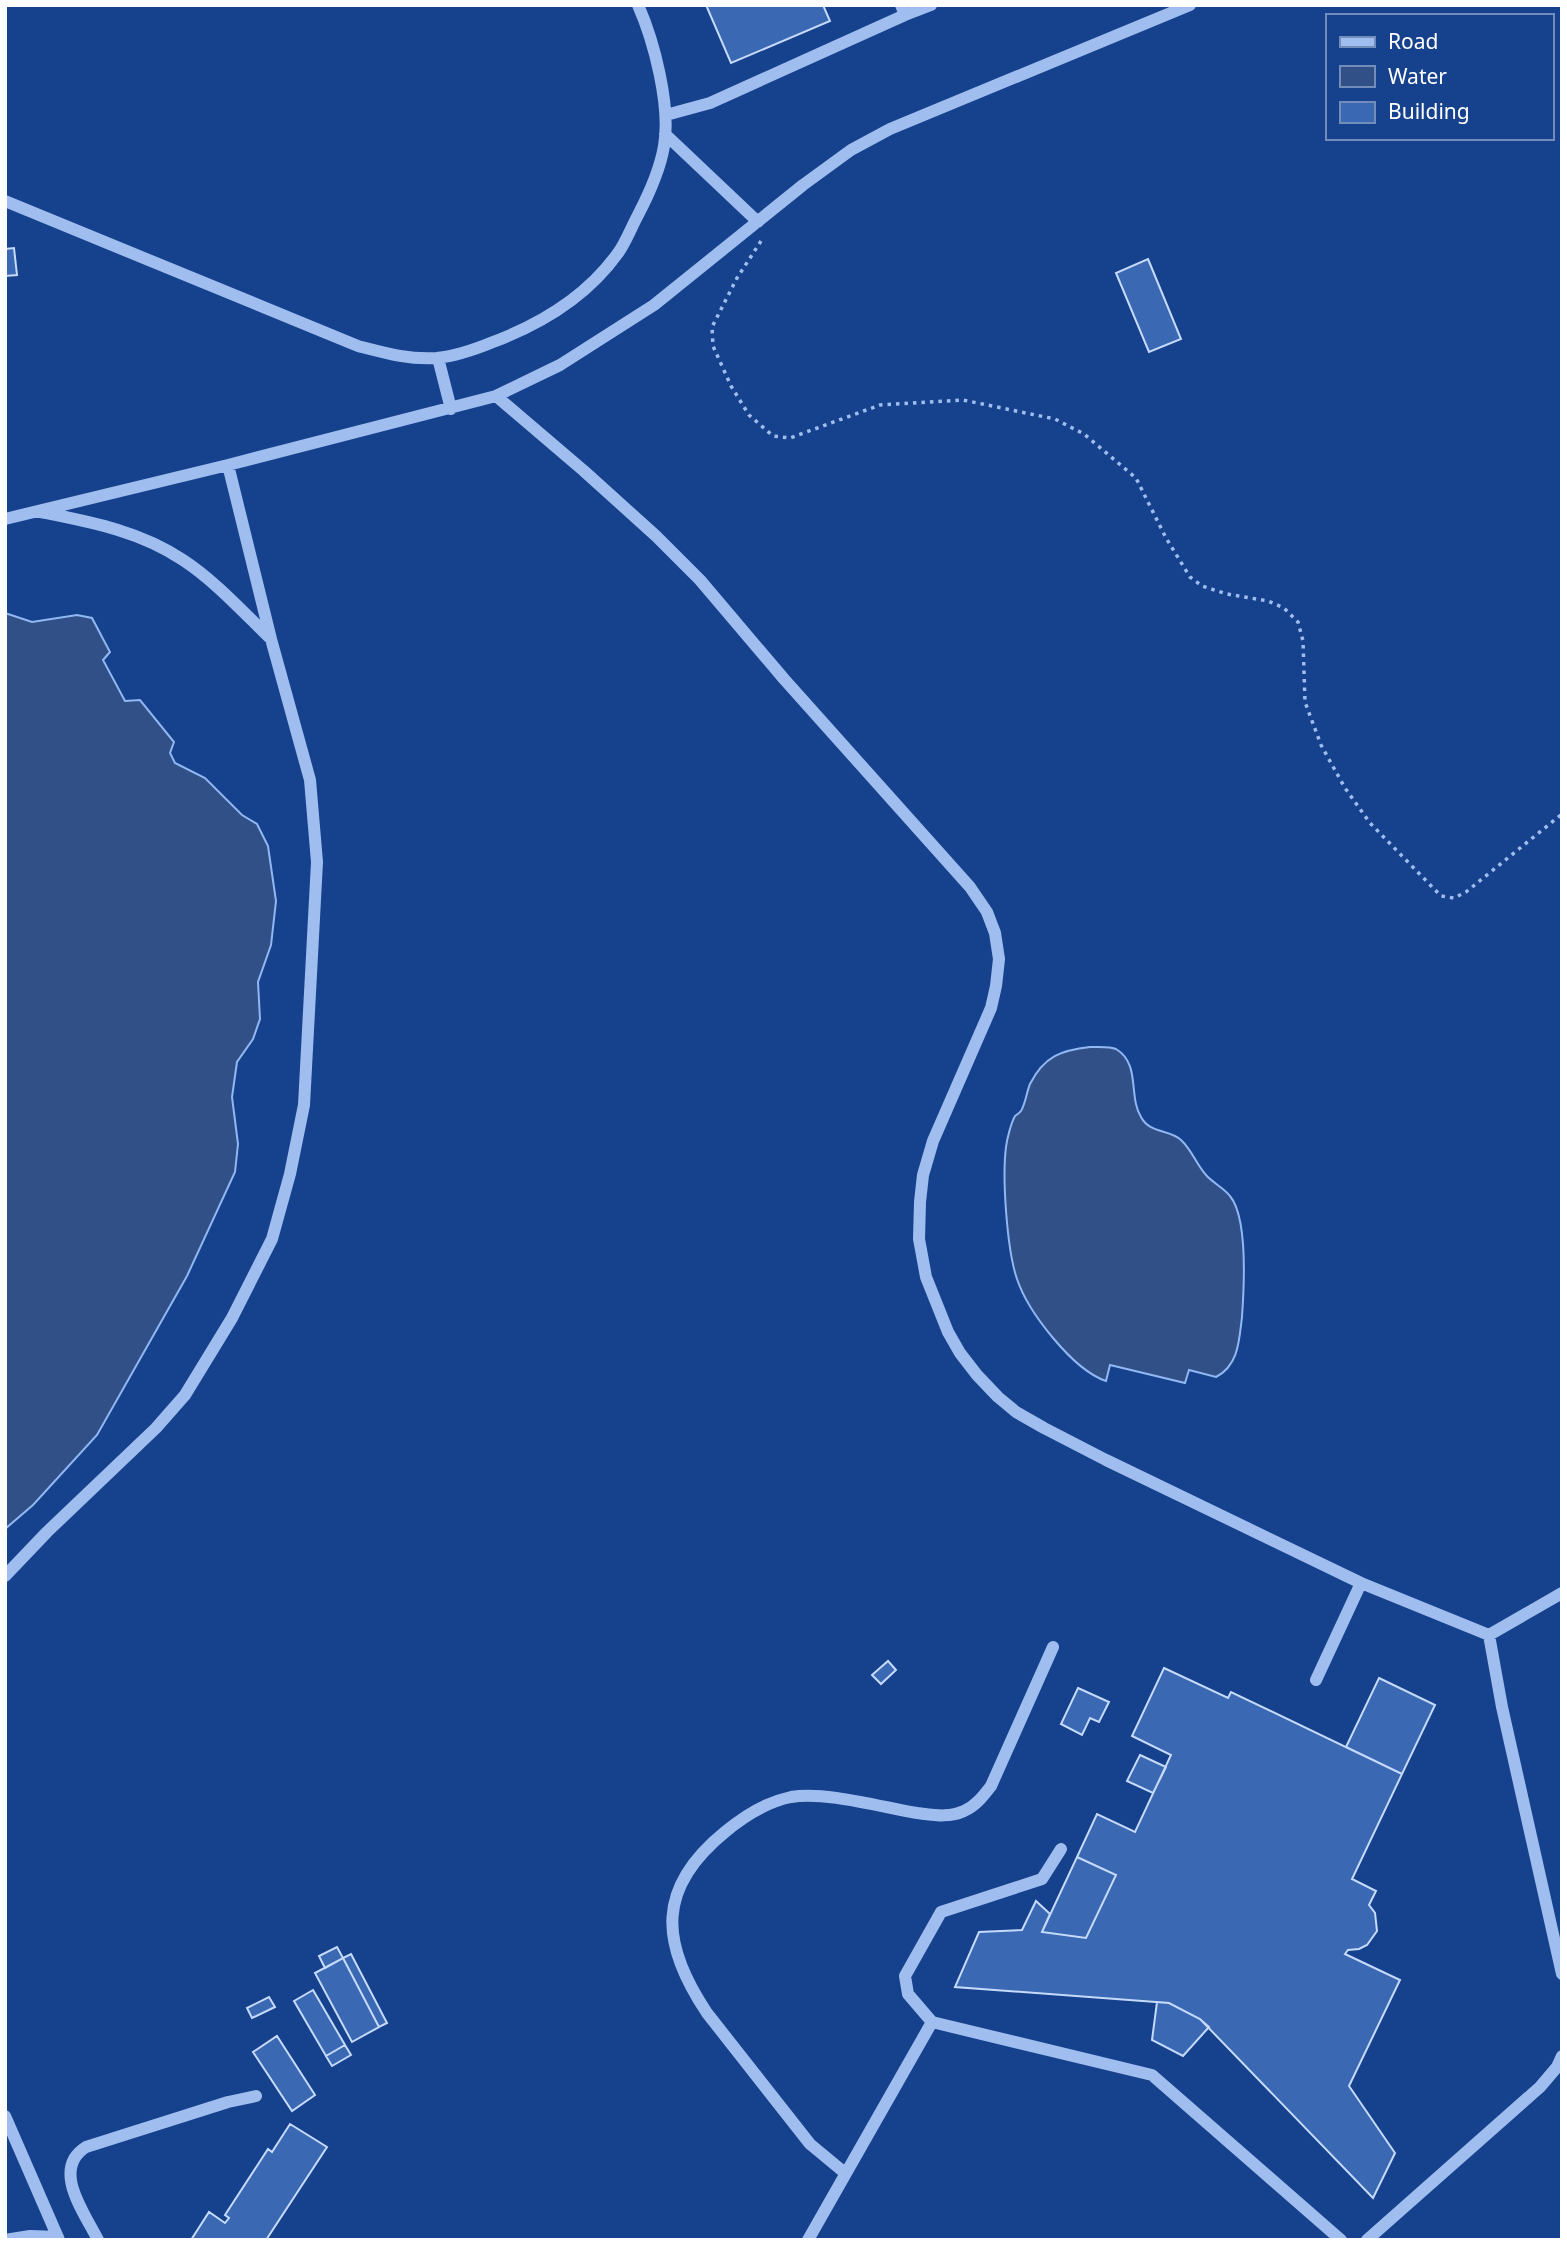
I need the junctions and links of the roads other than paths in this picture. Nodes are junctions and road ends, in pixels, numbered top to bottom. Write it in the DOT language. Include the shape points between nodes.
graph roads {
  1 [pos="638,5"];
  2 [pos="931,5"];
  3 [pos="1190,5"];
  4 [pos="903,10"];
  5 [pos="666,115"];
  6 [pos="665,134"];
  7 [pos="5,201"];
  8 [pos="758,222"];
  9 [pos="439,358"];
  10 [pos="496,396"];
  11 [pos="451,409"];
  12 [pos="228,465"];
  13 [pos="38,511"];
  14 [pos="5,519"];
  15 [pos="271,639"];
  16 [pos="5,1576"];
  17 [pos="1362,1583"];
  18 [pos="1562,1593"];
  19 [pos="1489,1635"];
  20 [pos="1053,1647"];
  21 [pos="1316,1680"];
  22 [pos="1061,1849"];
  23 [pos="1562,1974"];
  24 [pos="932,2022"];
  25 [pos="1562,2056"];
  26 [pos="256,2096"];
  27 [pos="5,2116"];
  28 [pos="845,2172"];
  29 [pos="59,2239"];
  30 [pos="5,2240"];
  31 [pos="98,2240"];
  32 [pos="808,2240"];
  33 [pos="1341,2240"];
  34 [pos="1367,2240"];
  1 -- 5 [label="lane"];
  2 -- 4 [label="lane"];
  3 -- 8 [label="lane" via="890,129 851,150"];
  4 -- 5 [label="lane" via="710,103"];
  5 -- 6 [label="lane"];
  6 -- 8 [label="lane"];
  6 -- 9 [label="lane" via="649,193 618,253 592,283 518,332"];
  7 -- 9 [label="lane" via="358,346 403,358"];
  8 -- 10 [label="lane" via="654,305 560,365"];
  9 -- 11 [label="lane"];
  10 -- 11 [label="lane"];
  10 -- 17 [label="lane" via="700,580 987,912 999,959 991,1008 933,1141 920,1202 919,1239 926,1277 960,1353 977,1376 1016,1412"];
  11 -- 12 [label="lane"];
  12 -- 13 [label="lane"];
  12 -- 15 [label="lane"];
  13 -- 14 [label="lane"];
  13 -- 15 [label="lane" via="108,525 184,560"];
  15 -- 16 [label="lane" via="310,780 317,862 304,1105 272,1239 232,1318 185,1395"];
  17 -- 19 [label="lane"];
  17 -- 21 [label="lane"];
  18 -- 19 [label="lane"];
  19 -- 23 [label="lane"];
  20 -- 28 [label="lane" via="991,1786 965,1811 945,1816 820,1796 791,1797 736,1823 710,1844 679,1887 672,1909 673,1933 680,1966 692,1990 810,2144"];
  22 -- 24 [label="lane" via="1042,1879 941,1912 905,1976 908,1994"];
  24 -- 28 [label="lane"];
  24 -- 33 [label="lane" via="1152,2075"];
  25 -- 34 [label="lane" via="1539,2087"];
  26 -- 31 [label="lane" via="77,2152 71,2161 71,2181"];
  27 -- 29 [label="lane"];
  28 -- 32 [label="lane"];
  29 -- 30 [label="lane" via="30,2236"];
}
